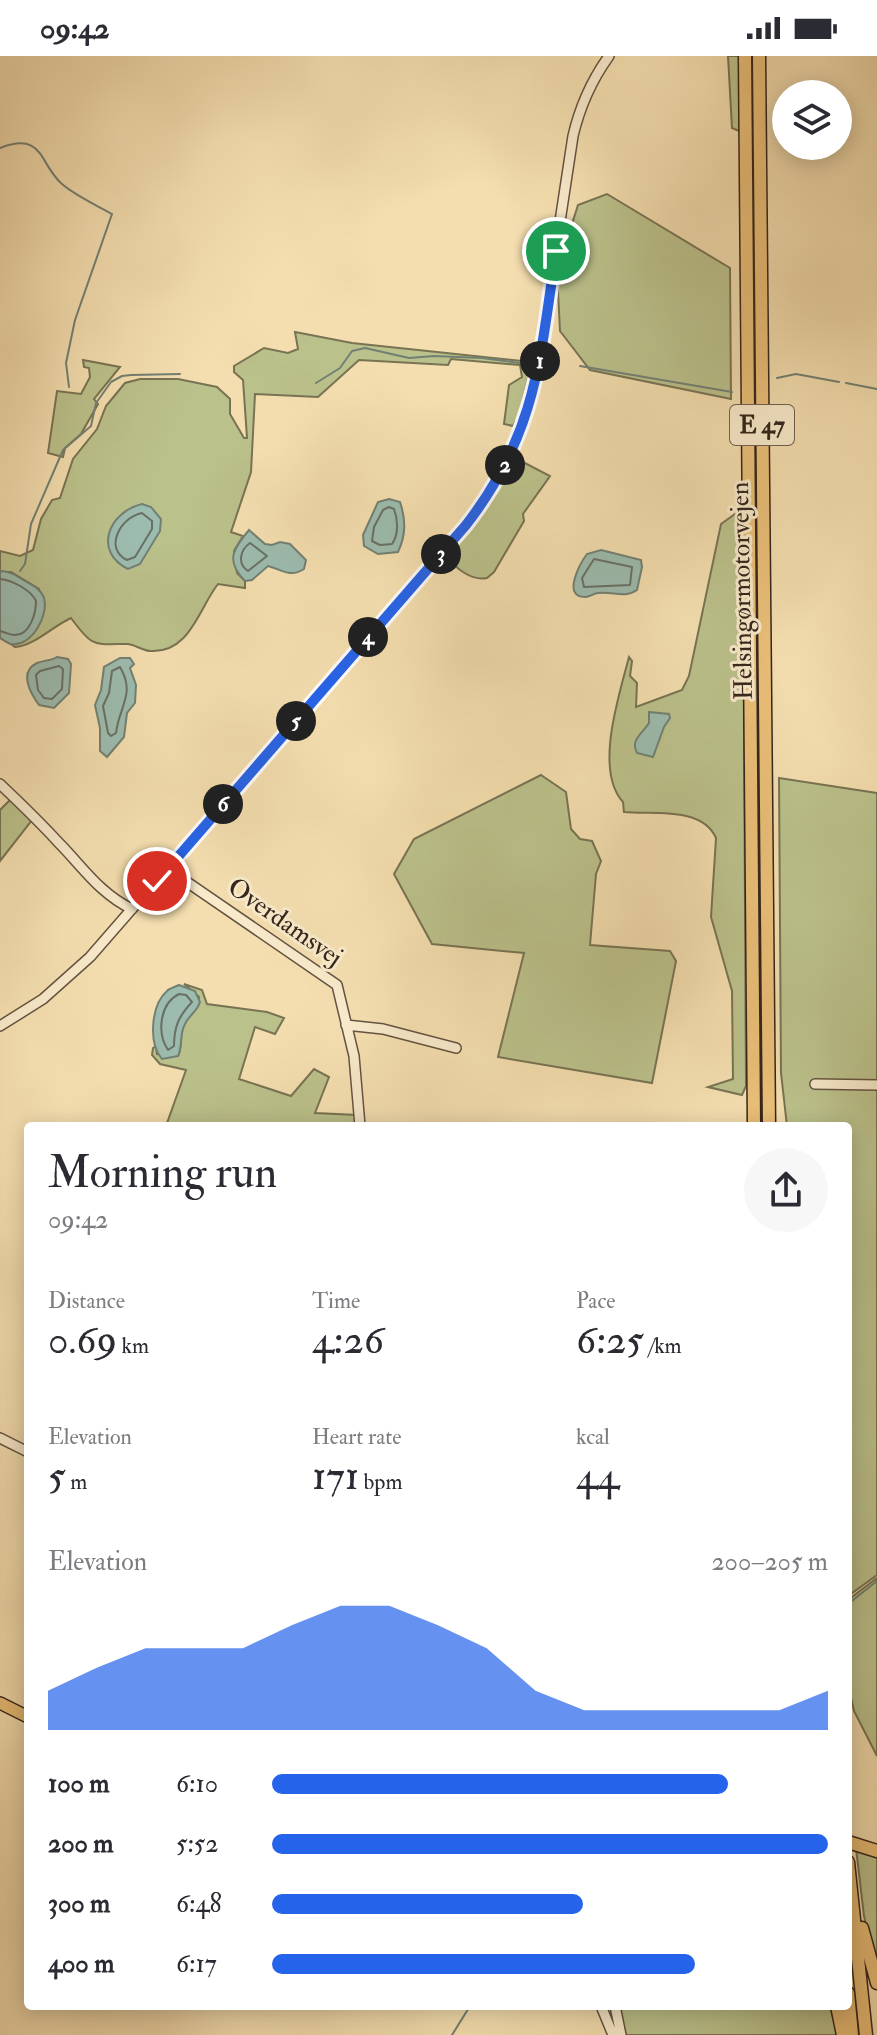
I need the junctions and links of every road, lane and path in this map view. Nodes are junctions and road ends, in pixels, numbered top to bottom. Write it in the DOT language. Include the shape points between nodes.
graph roads {
  1 [pos="609,56"];
  2 [pos="745,56"];
  3 [pos="759,56"];
  4 [pos="0,784"];
  5 [pos="168,869"];
  6 [pos="132,909"];
  7 [pos="346,1025"];
  8 [pos="0,1026"];
  9 [pos="456,1048"];
  10 [pos="815,1084"];
  11 [pos="877,1085"];
  12 [pos="360,1122"];
  13 [pos="754,1122"];
  14 [pos="769,1122"];
  15 [pos="0,1438"];
  16 [pos="24,1450"];
  17 [pos="0,1703"];
  18 [pos="24,1715"];
  19 [pos="852,1843"];
  20 [pos="874,1849"];
  21 [pos="852,1891"];
  22 [pos="877,1983"];
  23 [pos="603,2010"];
  24 [pos="609,2010"];
  25 [pos="615,2010"];
  26 [pos="838,2010"];
  27 [pos="850,2010"];
  28 [pos="615,2034"];
  29 [pos="843,2035"];
  30 [pos="852,2035"];
  31 [pos="866,2035"];
  1 -- 5 [label="street" via="587,90 575,124 539,367 511,456 466,525"];
  2 -- 13 [label="highway, Helsingørmotorvejen / E 47"];
  3 -- 14 [label="highway, Helsingørmotorvejen / E 47"];
  4 -- 6 [label="street" via="96,884"];
  5 -- 6 [label="street"];
  5 -- 7 [label="street, Overdamsvej" via="329,977 340,992"];
  6 -- 8 [label="street" via="65,983"];
  7 -- 9 [label="street"];
  7 -- 12 [label="street, Overdamsvej"];
  10 -- 11 [label="street"];
  15 -- 16 [label="street"];
  17 -- 18 [label="main road"];
  19 -- 20 [label="highway"];
  21 -- 22 [label="highway"];
  21 -- 31 [label="highway"];
  23 -- 28 [label="street"];
  24 -- 28 [label="street"];
  25 -- 28 [label="street"];
  26 -- 29 [label="highway"];
  27 -- 30 [label="highway"];
}
